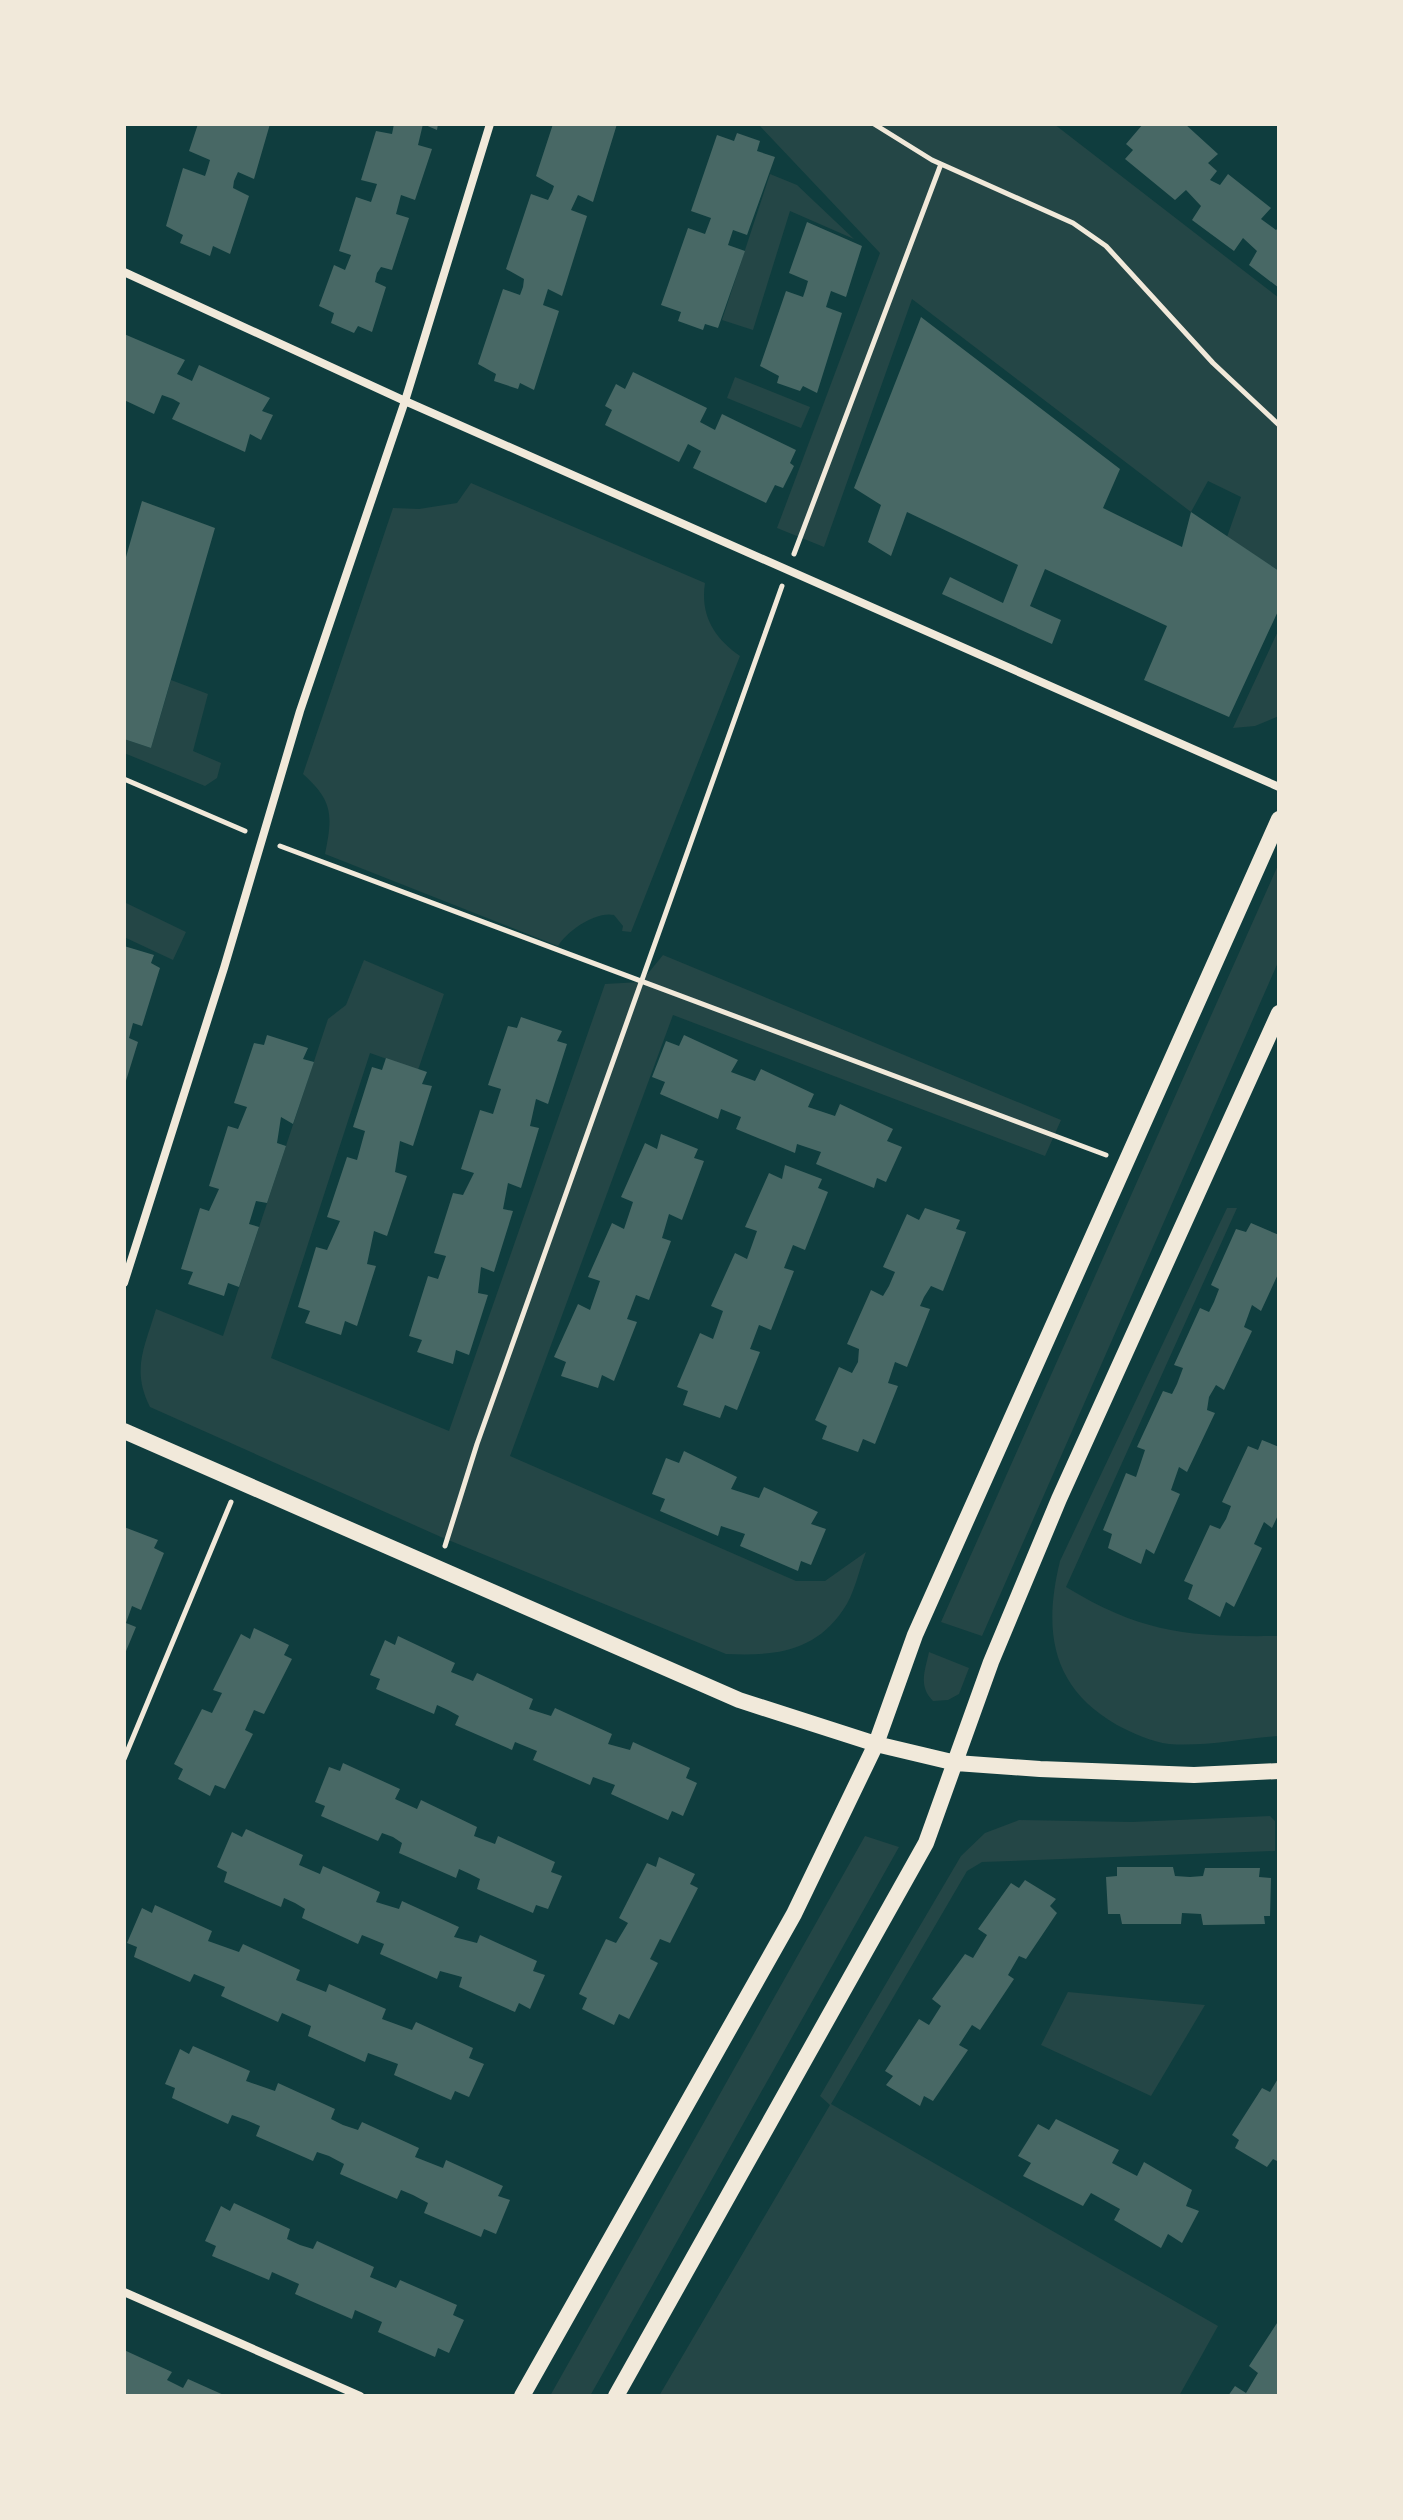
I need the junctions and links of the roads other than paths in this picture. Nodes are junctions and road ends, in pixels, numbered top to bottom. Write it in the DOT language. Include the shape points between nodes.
graph roads {
  1 [pos="490,124"];
  2 [pos="124,272"];
  3 [pos="405,401"];
  4 [pos="1279,787"];
  5 [pos="1279,819"];
  6 [pos="1279,1013"];
  7 [pos="124,1283"];
  8 [pos="124,1431"];
  9 [pos="876,1744"];
  10 [pos="956,1763"];
  11 [pos="1279,1771"];
  12 [pos="124,2292"];
  13 [pos="360,2396"];
  14 [pos="522,2396"];
  15 [pos="616,2396"];
  1 -- 3 [label="street"];
  2 -- 3 [label="street"];
  3 -- 4 [label="street"];
  3 -- 7 [label="street" via="300,711"];
  5 -- 9 [label="main road" via="915,1635"];
  6 -- 10 [label="main road" via="1059,1499 991,1662"];
  8 -- 9 [label="main road" via="739,1700"];
  9 -- 10 [label="main road"];
  9 -- 14 [label="main road" via="794,1914"];
  10 -- 11 [label="main road" via="1194,1775"];
  10 -- 15 [label="main road" via="926,1843 888,1915"];
  12 -- 13 [label="street"];
}
